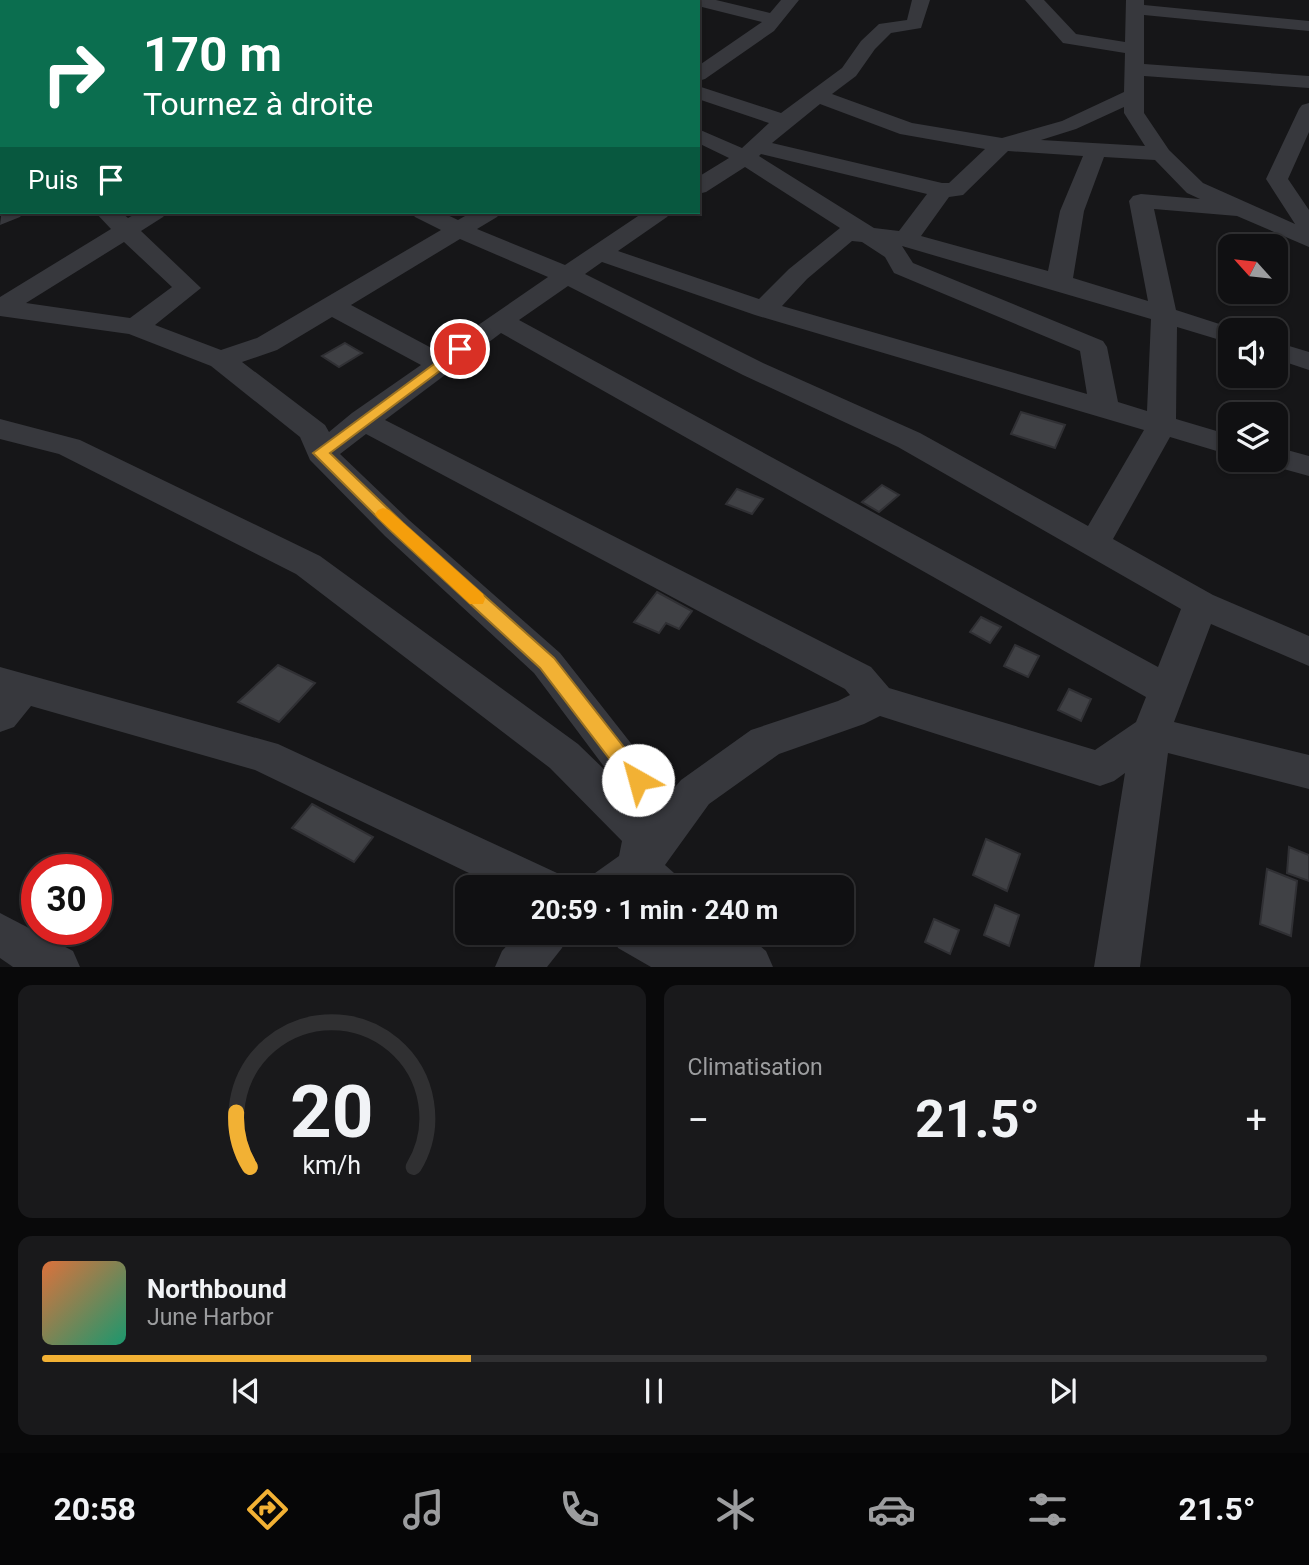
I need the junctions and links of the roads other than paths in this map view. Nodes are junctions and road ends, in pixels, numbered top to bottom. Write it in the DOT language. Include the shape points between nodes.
graph roads {
  1 [pos="790,0"];
  2 [pos="921,0"];
  3 [pos="1034,0"];
  4 [pos="700,2"];
  5 [pos="1135,4"];
  6 [pos="767,26"];
  7 [pos="1309,26"];
  8 [pos="707,44"];
  9 [pos="1134,59"];
  10 [pos="700,74"];
  11 [pos="1309,82"];
  12 [pos="700,93"];
  13 [pos="1134,95"];
  14 [pos="817,96"];
  15 [pos="1309,108"];
  16 [pos="784,121"];
  17 [pos="700,136"];
  18 [pos="1002,145"];
  19 [pos="1096,150"];
  20 [pos="751,151"];
  21 [pos="1161,154"];
  22 [pos="700,186"];
  23 [pos="942,190"];
  24 [pos="1238,209"];
  25 [pos="109,214"];
  26 [pos="152,214"];
  27 [pos="427,214"];
  28 [pos="486,214"];
  29 [pos="656,214"];
  30 [pos="1309,228"];
  31 [pos="126,229"];
  32 [pos="458,230"];
  33 [pos="864,233"];
  34 [pos="905,239"];
  35 [pos="1309,240"];
  36 [pos="597,252"];
  37 [pos="566,275"];
  38 [pos="1059,282"];
  39 [pos="332,306"];
  40 [pos="0,307"];
  41 [pos="764,309"];
  42 [pos="1164,315"];
  43 [pos="500,321"];
  44 [pos="135,327"];
  45 [pos="1218,331"];
  46 [pos="1288,354"];
  47 [pos="220,360"];
  48 [pos="1309,362"];
  49 [pos="440,364"];
  50 [pos="1104,408"];
  51 [pos="362,420"];
  52 [pos="1161,426"];
  53 [pos="0,429"];
  54 [pos="1218,442"];
  55 [pos="321,453"];
  56 [pos="1288,460"];
  57 [pos="1309,466"];
  58 [pos="1094,544"];
  59 [pos="1201,604"];
  60 [pos="1309,652"];
  61 [pos="1168,691"];
  62 [pos="8,695"];
  63 [pos="876,699"];
  64 [pos="1151,732"];
  65 [pos="1309,772"];
  66 [pos="638,870"];
  67 [pos="517,875"];
  68 [pos="0,934"];
  69 [pos="536,945"];
  70 [pos="656,945"];
  71 [pos="725,945"];
  72 [pos="57,967"];
  73 [pos="519,967"];
  74 [pos="696,967"];
  75 [pos="750,967"];
  76 [pos="1117,967"];
  1 -- 6 [label="street"];
  2 -- 14 [label="street" via="915,24 885,28 849,72"];
  3 -- 9 [label="street" via="1070,39"];
  4 -- 6 [label="street"];
  5 -- 7 [label="street"];
  5 -- 9 [label="street"];
  6 -- 8 [label="street"];
  6 -- 10 [label="street"];
  9 -- 11 [label="street"];
  9 -- 13 [label="street"];
  12 -- 16 [label="street"];
  13 -- 18 [label="street" via="1069,125"];
  13 -- 21 [label="street" via="1134,113"];
  14 -- 16 [label="street"];
  14 -- 18 [label="street" via="908,130"];
  15 -- 30 [label="street" via="1277,179"];
  16 -- 20 [label="street"];
  17 -- 20 [label="street"];
  18 -- 19 [label="street"];
  18 -- 23 [label="street" via="956,190"];
  19 -- 21 [label="street"];
  19 -- 38 [label="street" via="1072,211"];
  20 -- 22 [label="street"];
  20 -- 23 [label="street"];
  20 -- 33 [label="street"];
  21 -- 24 [label="street" via="1195,188"];
  23 -- 34 [label="street"];
  24 -- 35 [label="street"];
  24 -- 42 [label="street" via="1141,201"];
  25 -- 31 [label="street"];
  26 -- 31 [label="street"];
  27 -- 32 [label="street"];
  28 -- 32 [label="street"];
  29 -- 36 [label="street"];
  31 -- 40 [label="street"];
  31 -- 44 [label="street" via="188,288"];
  32 -- 37 [label="street"];
  32 -- 39 [label="street"];
  33 -- 34 [label="street"];
  33 -- 41 [label="street" via="846,233"];
  33 -- 50 [label="street" via="896,253 903,268 1093,346"];
  34 -- 38 [label="street"];
  36 -- 37 [label="street"];
  36 -- 41 [label="street"];
  37 -- 43 [label="street"];
  37 -- 58 [label="street" via="753,369 909,440"];
  38 -- 42 [label="street"];
  39 -- 47 [label="street" via="267,344"];
  39 -- 49 [label="street"];
  40 -- 44 [label="street"];
  41 -- 50 [label="street"];
  42 -- 45 [label="street"];
  42 -- 52 [label="street"];
  43 -- 49 [label="street"];
  43 -- 61 [label="street"];
  44 -- 47 [label="street"];
  46 -- 48 [label="street"];
  47 -- 55 [label="street" via="314,432"];
  49 -- 51 [label="street"];
  50 -- 52 [label="street"];
  51 -- 55 [label="street"];
  51 -- 63 [label="street" via="858,678"];
  52 -- 54 [label="street"];
  52 -- 58 [label="street"];
  53 -- 66 [label="street" via="69,447 308,565 564,756"];
  55 -- 66 [label="street" via="547,663 653,800"];
  56 -- 57 [label="street"];
  58 -- 59 [label="street"];
  59 -- 60 [label="street"];
  59 -- 61 [label="street"];
  61 -- 64 [label="street"];
  62 -- 67 [label="street" via="264,756"];
  63 -- 64 [label="street" via="1100,769"];
  63 -- 66 [label="street" via="851,713 765,742 695,792"];
  64 -- 65 [label="street"];
  64 -- 76 [label="street"];
  68 -- 72 [label="street"];
  69 -- 73 [label="street"];
  70 -- 74 [label="street"];
  71 -- 75 [label="street"];
}
